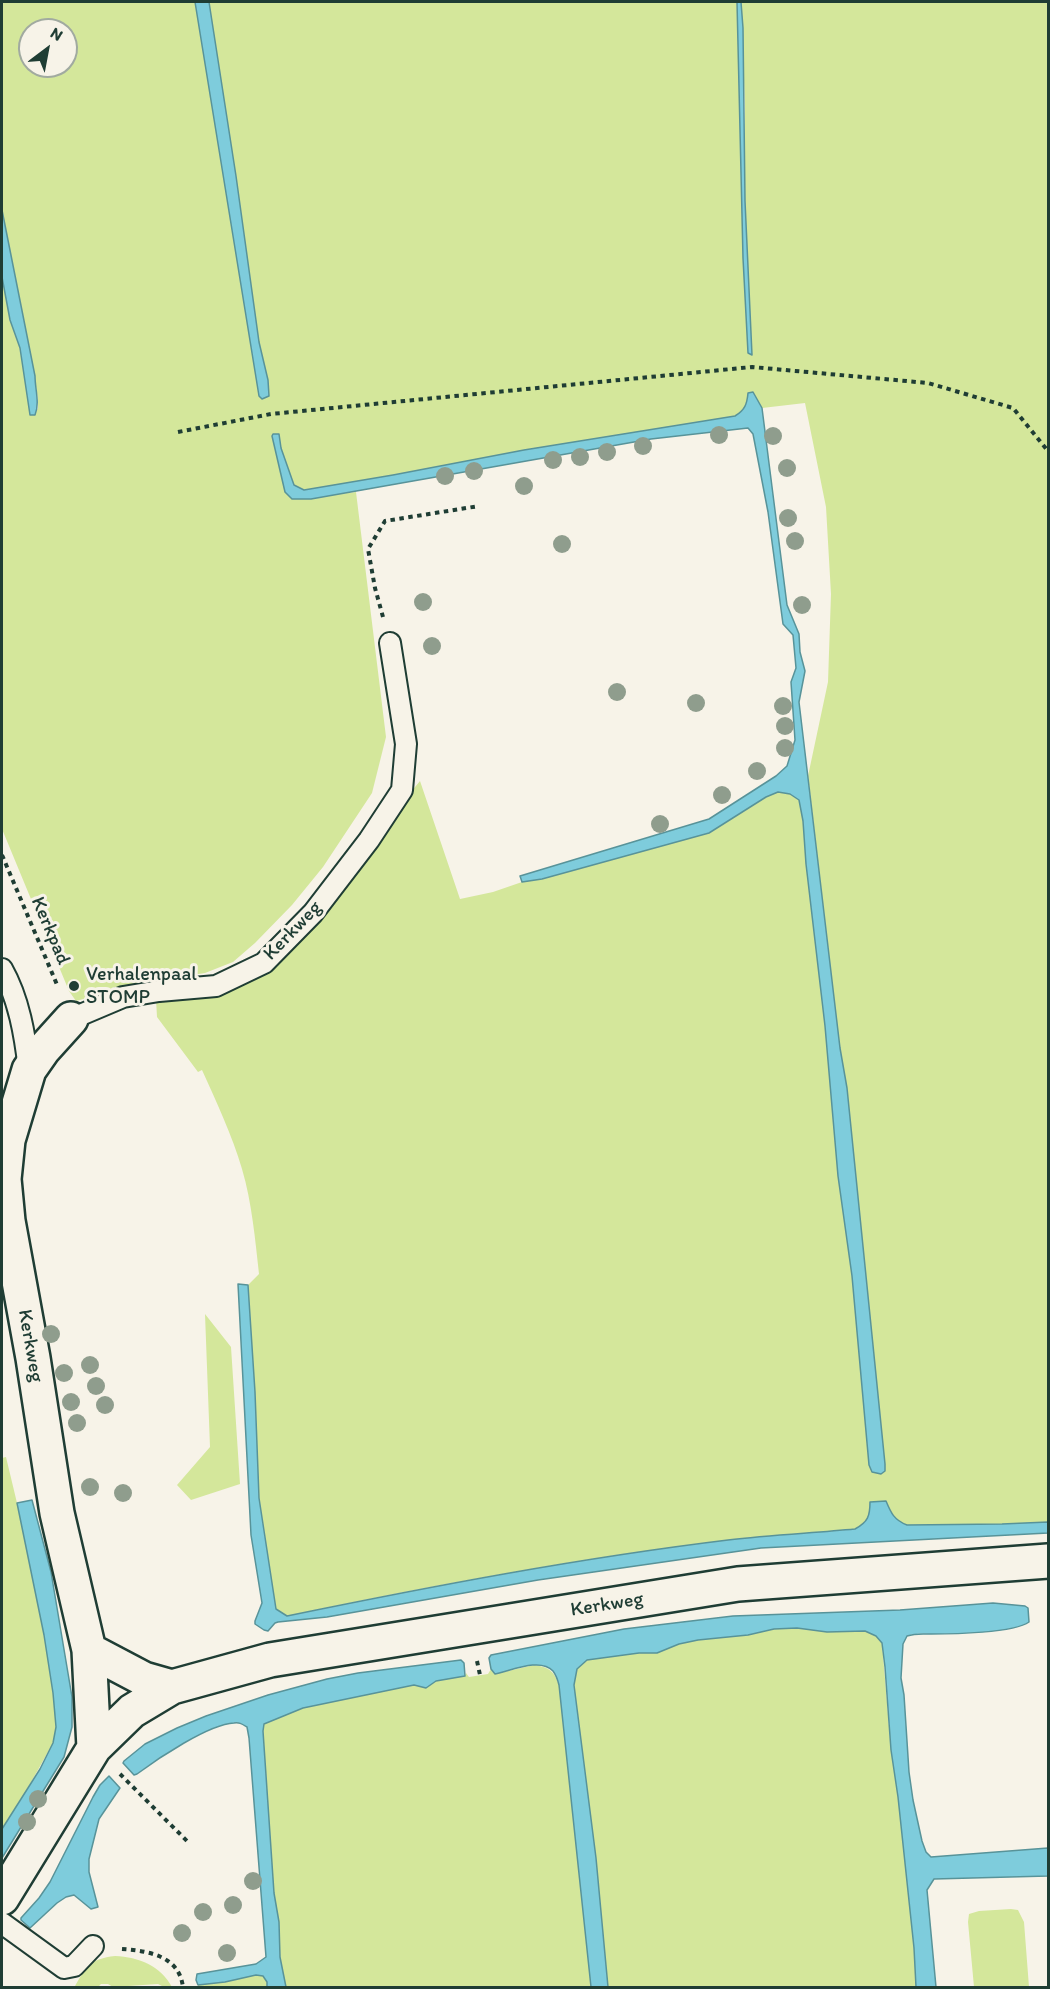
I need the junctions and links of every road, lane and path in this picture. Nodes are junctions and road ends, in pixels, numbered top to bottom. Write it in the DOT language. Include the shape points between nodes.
graph roads {
  1 [pos="178,432"];
  2 [pos="1048,451"];
  3 [pos="479,506"];
  4 [pos="390,643"];
  5 [pos="2,855"];
  6 [pos="2,969"];
  7 [pos="71,1019"];
  8 [pos="29,1070"];
  9 [pos="1048,1562"];
  10 [pos="89,1650"];
  11 [pos="172,1687"];
  12 [pos="94,1748"];
  13 [pos="131,1785"];
  14 [pos="187,1841"];
  15 [pos="2,1898"];
  16 [pos="2,1923"];
  17 [pos="93,1946"];
  18 [pos="183,1988"];
  1 -- 2 [label="path" via="271,414 752,367 928,383 1013,408"];
  3 -- 4 [label="path" via="385,521 368,549"];
  4 -- 7 [label="lane, Kerkweg" via="406,744 402,790 313,914 264,963 216,986 123,997"];
  5 -- 7 [label="path, Kerkpad"];
  6 -- 8 [label="lane" via="12,987"];
  7 -- 8 [label="street, Kerkweg"];
  8 -- 10 [label="street, Kerkweg" via="8,1140 4,1179 8,1221 57,1513"];
  9 -- 11 [label="street, Kerkweg" via="738,1584 270,1660"];
  10 -- 11 [label="street" via="144,1679"];
  10 -- 12 [label="street, Kerkweg"];
  11 -- 12 [label="street, Kerkweg" via="132,1712"];
  12 -- 15 [label="street, Kerkweg"];
  13 -- 14 [label="path"];
  16 -- 17 [label="lane" via="64,1968 74,1966"];
  17 -- 18 [label="path" via="138,1950 164,1958 176,1966"];
}
